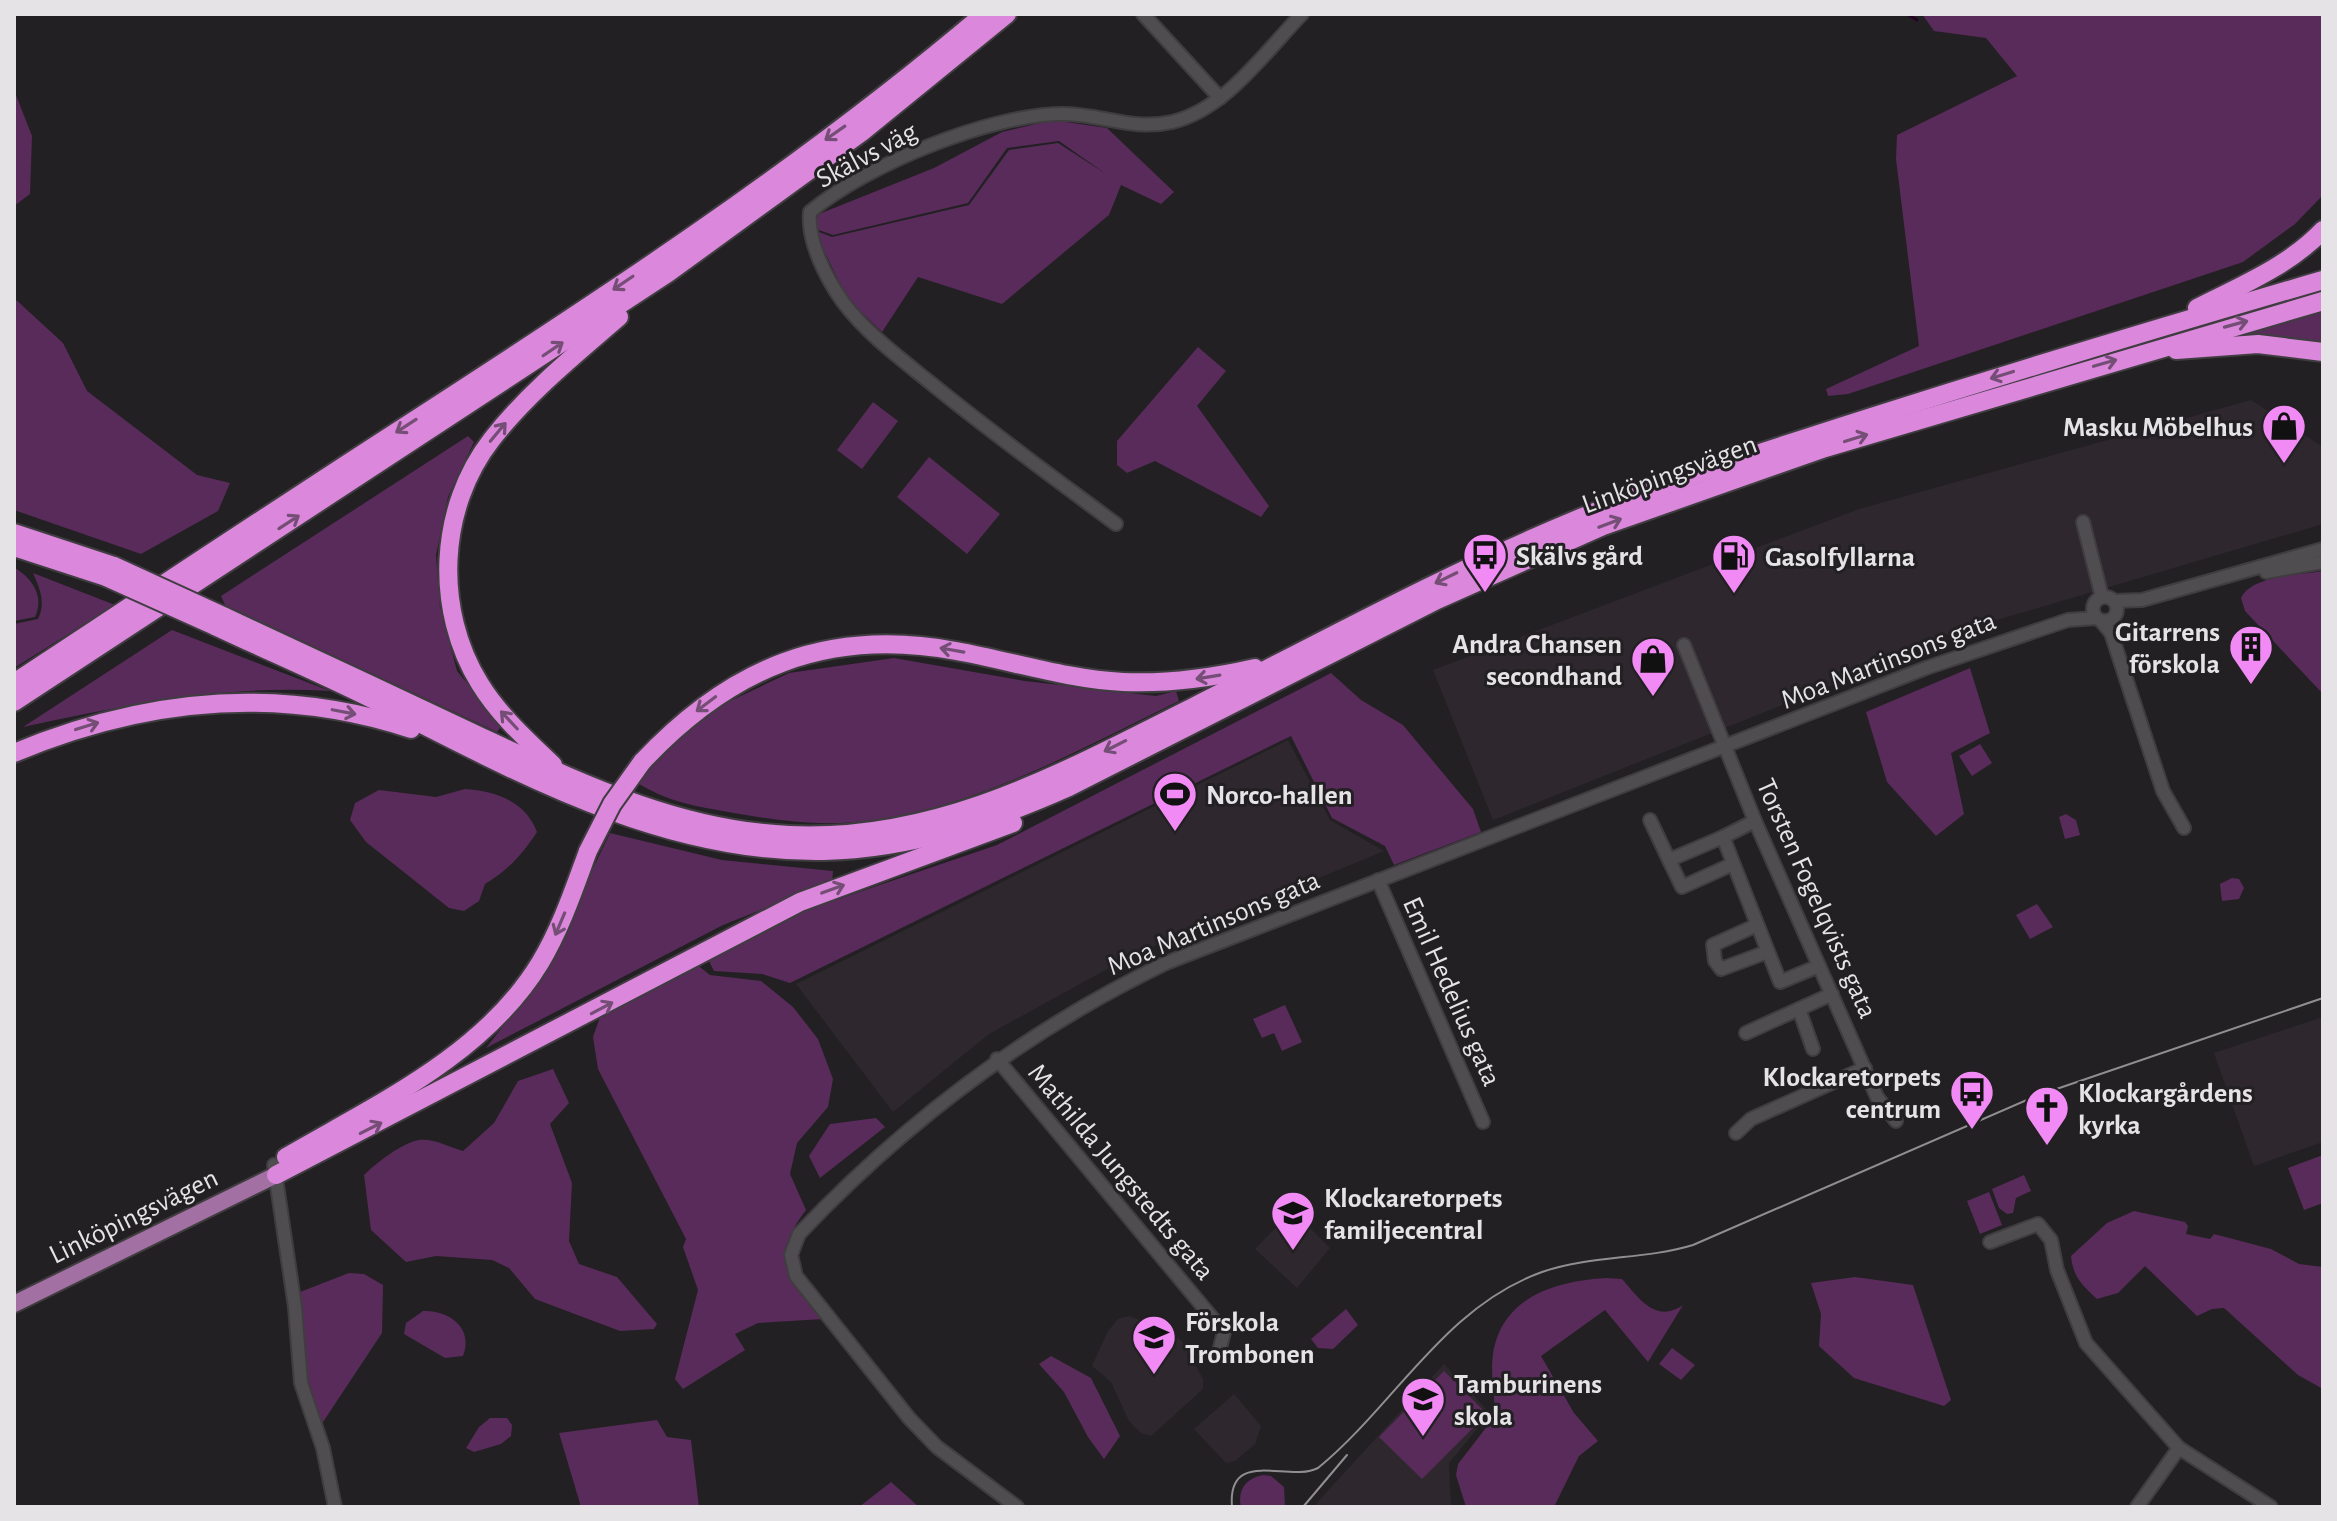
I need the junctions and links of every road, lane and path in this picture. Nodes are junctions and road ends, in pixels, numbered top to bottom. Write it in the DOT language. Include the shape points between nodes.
graph roads {
  1 [pos="984,14"];
  2 [pos="1007,14"];
  3 [pos="1143,14"];
  4 [pos="1302,14"];
  5 [pos="1220,98"];
  6 [pos="2323,230"];
  7 [pos="668,273"];
  8 [pos="2323,280"];
  9 [pos="2323,301"];
  10 [pos="2157,328"];
  11 [pos="2323,352"];
  12 [pos="2134,354"];
  13 [pos="2083,522"];
  14 [pos="1116,524"];
  15 [pos="14,533"];
  16 [pos="14,547"];
  17 [pos="2323,549"];
  18 [pos="2323,562"];
  19 [pos="110,572"];
  20 [pos="2215,581"];
  21 [pos="2105,610"];
  22 [pos="219,621"];
  23 [pos="1684,645"];
  24 [pos="1285,661"];
  25 [pos="19,679"];
  26 [pos="14,702"];
  27 [pos="1726,746"];
  28 [pos="467,747"];
  29 [pos="14,753"];
  30 [pos="564,775"];
  31 [pos="1069,787"];
  32 [pos="1650,820"];
  33 [pos="1755,821"];
  34 [pos="2184,828"];
  35 [pos="1723,837"];
  36 [pos="856,842"];
  37 [pos="1669,860"];
  38 [pos="1733,864"];
  39 [pos="1378,880"];
  40 [pos="1757,925"];
  41 [pos="1767,952"];
  42 [pos="1819,966"];
  43 [pos="1832,994"];
  44 [pos="1799,1009"];
  45 [pos="1746,1033"];
  46 [pos="1813,1049"];
  47 [pos="997,1059"];
  48 [pos="1865,1068"];
  49 [pos="1896,1121"];
  50 [pos="1483,1122"];
  51 [pos="1736,1133"];
  52 [pos="275,1170"];
  53 [pos="1990,1242"];
  54 [pos="14,1304"];
  55 [pos="1218,1356"];
  56 [pos="2179,1448"];
  57 [pos="335,1507"];
  58 [pos="1017,1507"];
  59 [pos="2137,1507"];
  60 [pos="2271,1507"];
  1 -- 25 [label="highway, one-way" via="851,122 717,218 526,349"];
  2 -- 7 [label="highway" via="862,132"];
  3 -- 5 [label="street"];
  4 -- 5 [label="street, Skälvs väg"];
  5 -- 14 [label="street, Skälvs väg" via="1174,121 1135,126 1061,114 994,122 920,151 830,196 810,212 808,228 826,272 843,302 880,341 997,437"];
  6 -- 10 [label="highway" via="2267,272"];
  26 -- 7 [label="highway, one-way"];
  30 -- 7 [label="highway, one-way" via="494,704 461,646 448,586 453,523 469,476 499,431 544,383"];
  8 -- 10 [label="highway, Linköpingsvägen"];
  12 -- 9 [label="highway, Linköpingsvägen, one-way"];
  10 -- 24 [label="highway, Linköpingsvägen, one-way" via="1682,479 1487,559"];
  11 -- 12 [label="highway" via="2258,344"];
  31 -- 12 [label="highway, Linköpingsvägen, one-way" via="1489,574 1590,531 1825,448"];
  13 -- 21 [label="street"];
  15 -- 19 [label="highway"];
  16 -- 19 [label="highway"];
  17 -- 20 [label="street"];
  18 -- 20 [label="street"];
  19 -- 22 [label="highway, bridge"];
  20 -- 21 [label="street"];
  21 -- 27 [label="street, Moa Martinsons gata" via="1952,659"];
  21 -- 34 [label="street" via="2163,791"];
  22 -- 28 [label="highway"];
  22 -- 30 [label="highway"];
  23 -- 27 [label="street"];
  24 -- 36 [label="highway, one-way" via="1005,799"];
  24 -- 52 [label="highway, one-way, bridge" via="1210,677 1123,682 894,643 831,648 775,664 721,692 642,762 588,851 539,964 482,1032"];
  27 -- 33 [label="street, Torsten Fogelqvists gata"];
  27 -- 39 [label="street, Moa Martinsons gata"];
  29 -- 28 [label="highway, one-way" via="111,718 230,702 349,712"];
  28 -- 36 [label="highway" via="648,826 694,838 791,851"];
  30 -- 36 [label="highway" via="651,811 696,823"];
  31 -- 36 [label="highway" via="931,837"];
  52 -- 31 [label="highway, one-way" via="800,902 999,830"];
  32 -- 37 [label="street"];
  33 -- 35 [label="street"];
  33 -- 42 [label="street, Torsten Fogelqvists gata"];
  35 -- 37 [label="street"];
  35 -- 38 [label="street"];
  37 -- 38 [label="street" via="1682,887"];
  38 -- 40 [label="street"];
  39 -- 47 [label="street, Moa Martinsons gata" via="1166,963"];
  39 -- 50 [label="street, Emil Hedelius gata"];
  40 -- 41 [label="street"];
  40 -- 41 [label="street" via="1713,945 1715,961 1721,969"];
  41 -- 42 [label="street" via="1780,982"];
  42 -- 43 [label="street, Torsten Fogelqvists gata"];
  43 -- 44 [label="street"];
  43 -- 48 [label="street, Torsten Fogelqvists gata"];
  44 -- 45 [label="street"];
  44 -- 46 [label="street"];
  47 -- 55 [label="street, Mathilda Jungstedts gata" via="1224,1332"];
  47 -- 58 [label="street, Moa Martinsons gata" via="872,1160 799,1234 791,1255 796,1276 909,1418 937,1447"];
  48 -- 49 [label="street, Torsten Fogelqvists gata" via="1877,1097"];
  48 -- 51 [label="street" via="1751,1119"];
  52 -- 54 [label="main road, Linköpingsvägen"];
  52 -- 57 [label="street" via="301,1383 323,1448"];
  53 -- 56 [label="street" via="2031,1224 2042,1227 2086,1343"];
  56 -- 59 [label="street"];
  56 -- 60 [label="street"];
}
